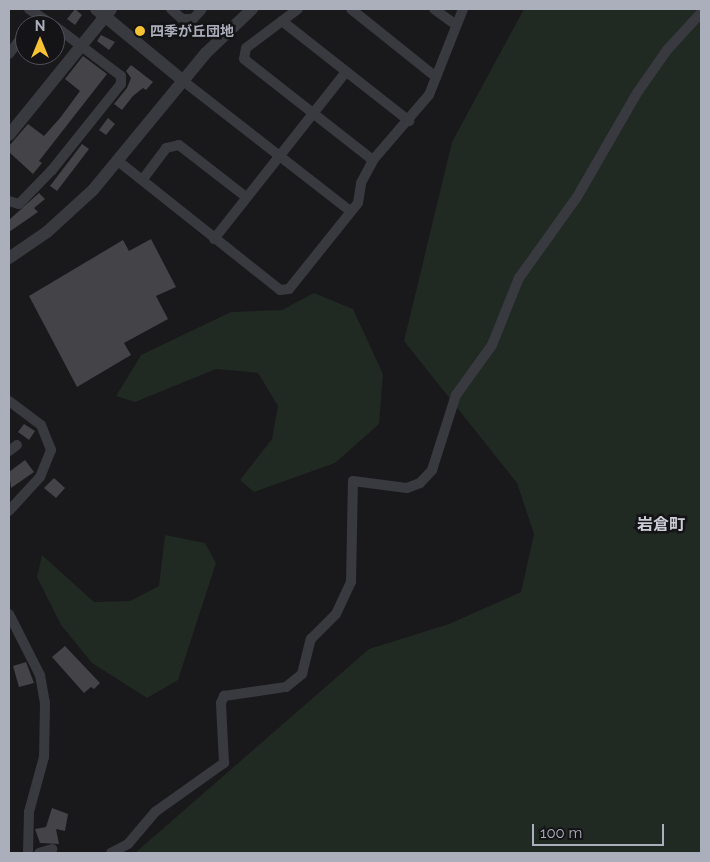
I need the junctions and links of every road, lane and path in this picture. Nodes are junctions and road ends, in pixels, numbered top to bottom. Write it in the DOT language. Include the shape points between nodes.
graph roads {
  1 [pos="170,9"];
  2 [pos="202,9"];
  3 [pos="252,9"];
  4 [pos="298,9"];
  5 [pos="351,9"];
  6 [pos="434,9"];
  7 [pos="463,9"];
  8 [pos="104,11"];
  9 [pos="701,13"];
  10 [pos="282,21"];
  11 [pos="456,25"];
  12 [pos="65,33"];
  13 [pos="82,45"];
  14 [pos="345,73"];
  15 [pos="436,78"];
  16 [pos="182,80"];
  17 [pos="313,112"];
  18 [pos="409,121"];
  19 [pos="9,135"];
  20 [pos="279,156"];
  21 [pos="373,160"];
  22 [pos="118,161"];
  23 [pos="143,180"];
  24 [pos="246,197"];
  25 [pos="9,201"];
  26 [pos="350,211"];
  27 [pos="214,238"];
  28 [pos="10,255"];
  29 [pos="9,401"];
  30 [pos="9,511"];
  31 [pos="9,614"];
  32 [pos="52,850"];
  33 [pos="28,853"];
  34 [pos="39,853"];
  35 [pos="111,853"];
  1 -- 2 [label="street" via="182,19 193,19"];
  3 -- 16 [label="street"];
  4 -- 10 [label="street"];
  5 -- 15 [label="street"];
  6 -- 11 [label="street"];
  7 -- 11 [label="street"];
  8 -- 13 [label="street"];
  8 -- 16 [label="street"];
  9 -- 35 [label="street" via="667,50 637,93 577,197 519,278 492,345 456,395 432,470 420,483 408,488 353,481 351,582 336,614 311,639 302,674 286,687 224,696 220,703 224,763 155,812 128,844"];
  10 -- 14 [label="street"];
  10 -- 17 [label="street" via="246,48 244,59"];
  11 -- 15 [label="street"];
  12 -- 13 [label="street"];
  13 -- 19 [label="street"];
  13 -- 25 [label="street" via="122,76 121,84 19,204"];
  14 -- 17 [label="street"];
  14 -- 18 [label="street"];
  15 -- 18 [label="street" via="429,95"];
  16 -- 20 [label="street"];
  16 -- 22 [label="street"];
  17 -- 20 [label="street"];
  17 -- 21 [label="street"];
  18 -- 21 [label="street"];
  20 -- 24 [label="street"];
  20 -- 26 [label="street"];
  21 -- 26 [label="street" via="361,183 358,203"];
  22 -- 23 [label="street"];
  22 -- 28 [label="street" via="71,212"];
  23 -- 24 [label="street" via="166,148 179,145"];
  23 -- 27 [label="street"];
  24 -- 27 [label="street"];
  26 -- 27 [label="street" via="289,288 280,290"];
  29 -- 30 [label="street" via="42,425 51,450 40,477"];
  31 -- 33 [label="street" via="40,676 45,702 44,757 29,812"];
  32 -- 34 [label="street"];
}
